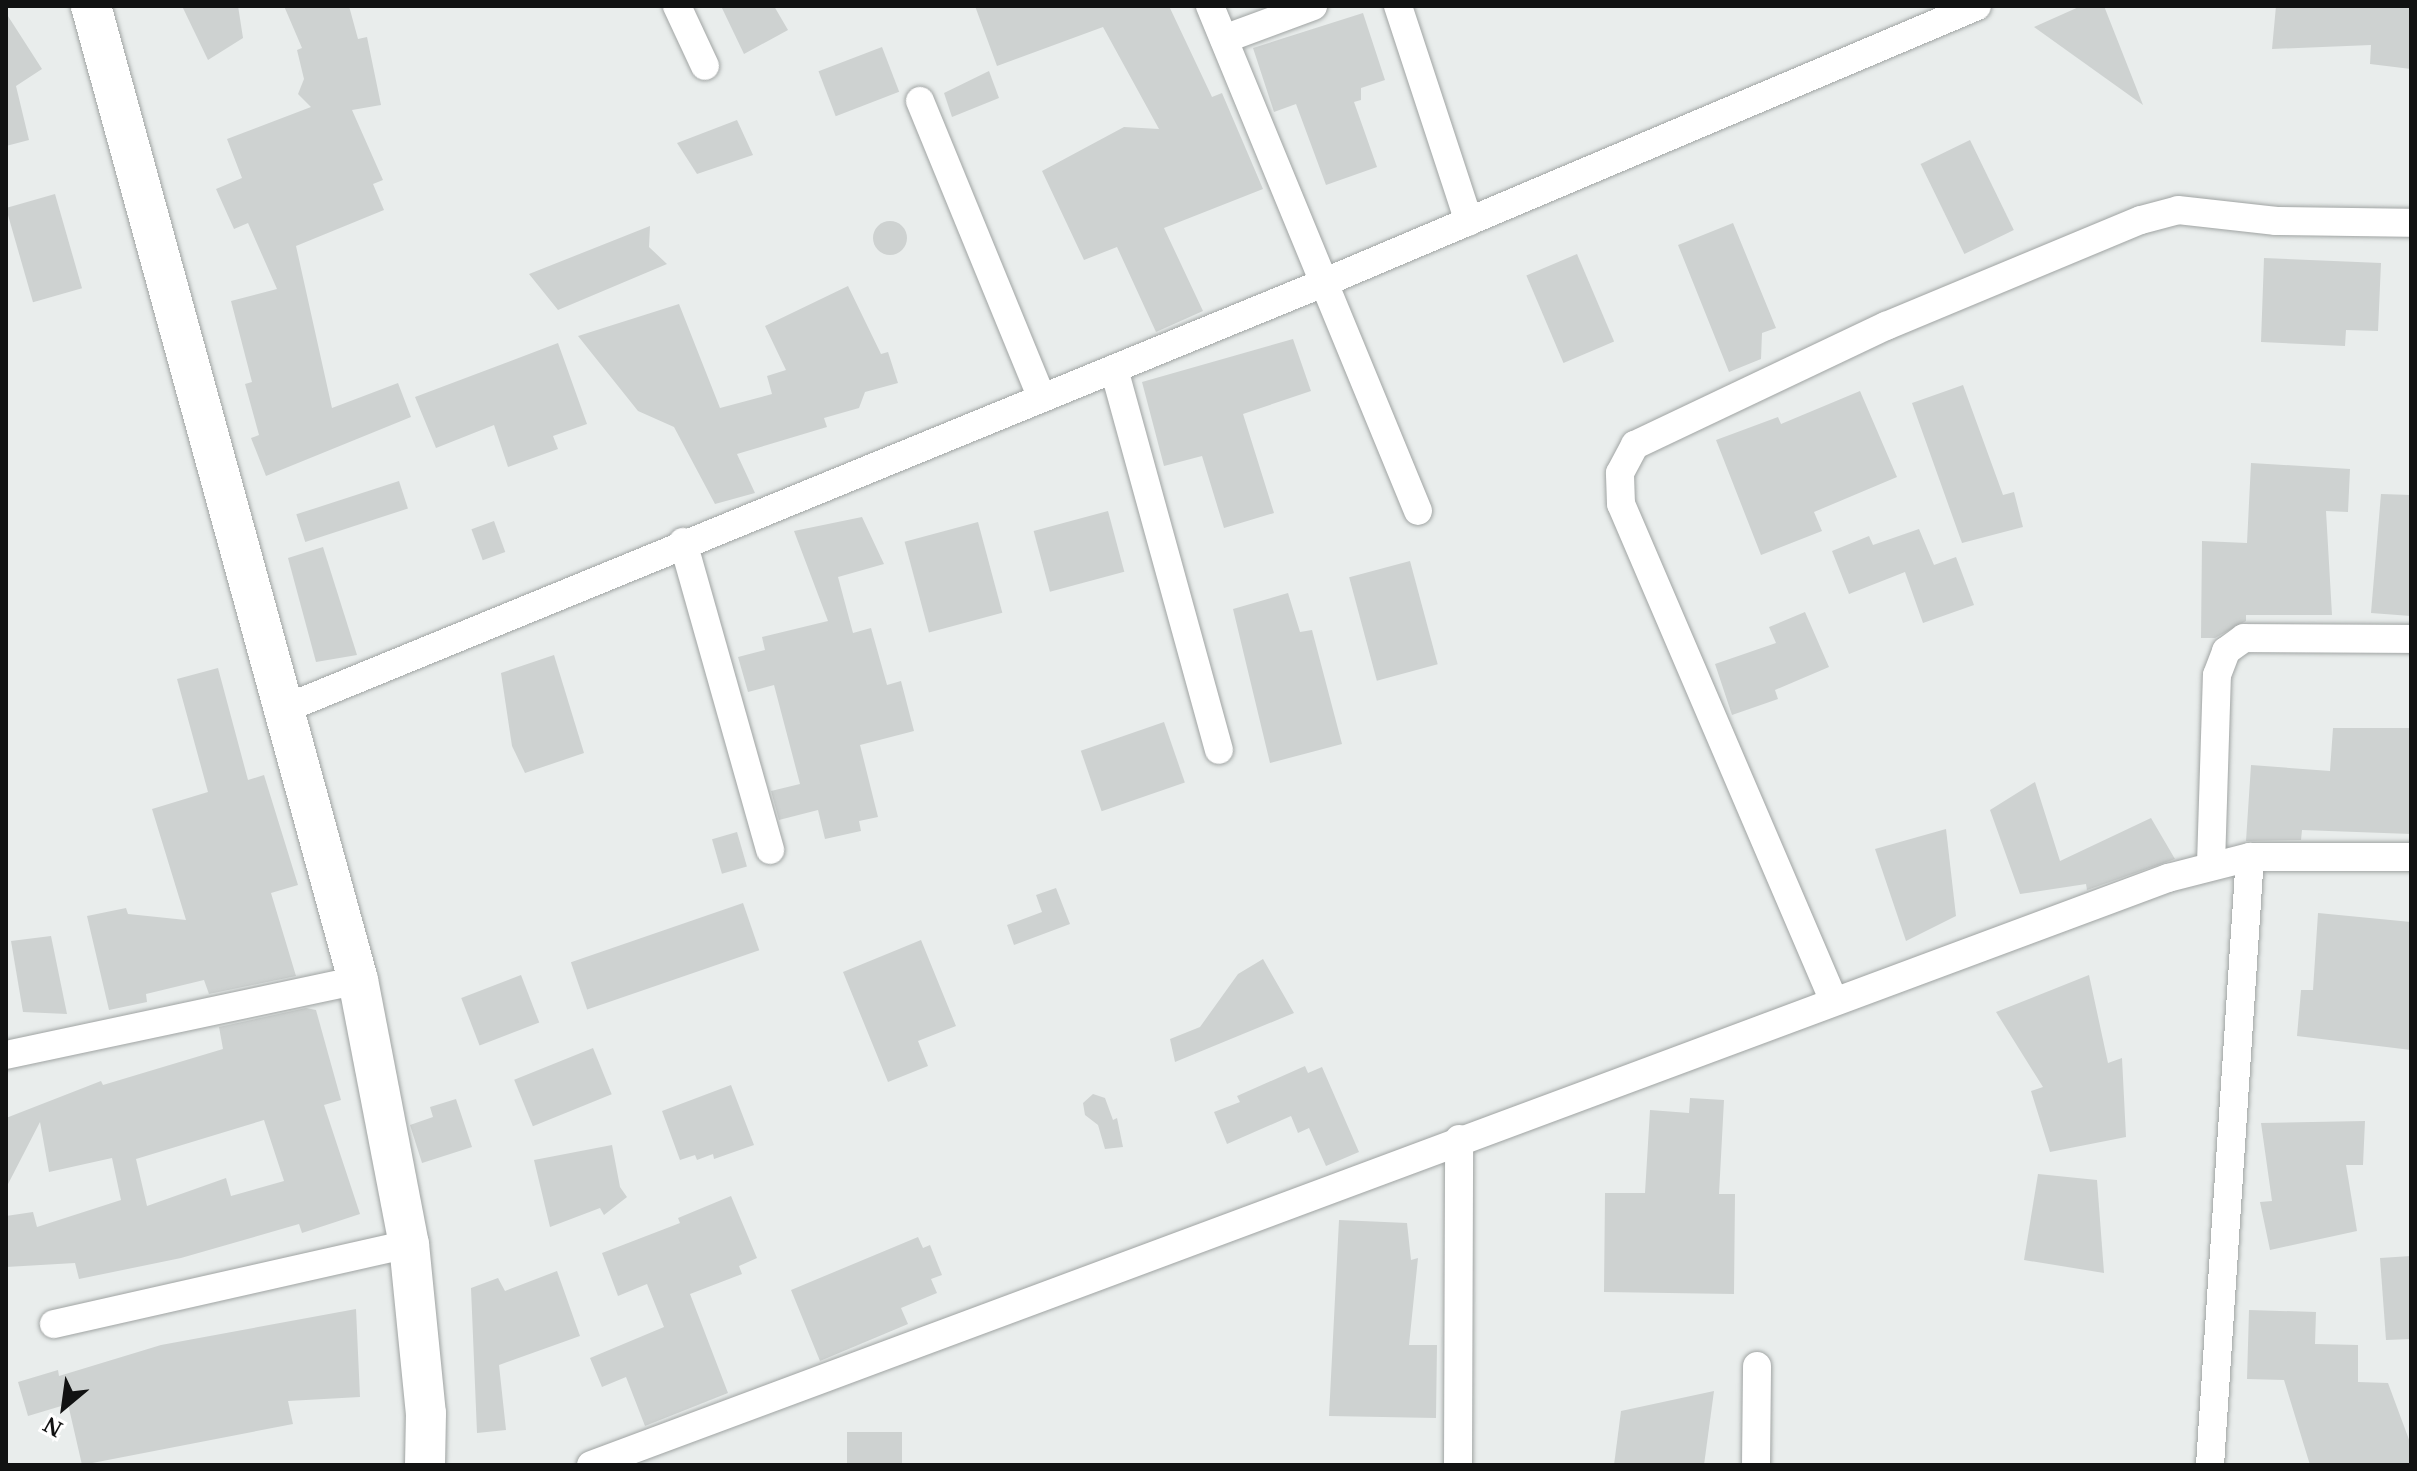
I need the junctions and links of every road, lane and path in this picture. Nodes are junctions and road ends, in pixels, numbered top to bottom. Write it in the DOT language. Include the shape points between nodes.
graph roads {
  1 [pos="91,6"];
  2 [pos="677,6"];
  3 [pos="1210,6"];
  4 [pos="1313,6"];
  5 [pos="1398,6"];
  6 [pos="1977,6"];
  7 [pos="1224,39"];
  8 [pos="705,66"];
  9 [pos="920,101"];
  10 [pos="1469,222"];
  11 [pos="2411,223"];
  12 [pos="1323,283"];
  13 [pos="1114,369"];
  14 [pos="1042,398"];
  15 [pos="1418,511"];
  16 [pos="683,542"];
  17 [pos="2411,639"];
  18 [pos="284,709"];
  19 [pos="1219,750"];
  20 [pos="770,850"];
  21 [pos="2250,857"];
  22 [pos="2411,857"];
  23 [pos="2211,864"];
  24 [pos="358,980"];
  25 [pos="1833,999"];
  26 [pos="6,1055"];
  27 [pos="1459,1139"];
  28 [pos="409,1244"];
  29 [pos="54,1324"];
  30 [pos="1757,1366"];
  31 [pos="425,1465"];
  32 [pos="591,1465"];
  33 [pos="1458,1465"];
  34 [pos="1756,1465"];
  35 [pos="2210,1465"];
  1 -- 18 [label="main road"];
  2 -- 8 [label="street"];
  3 -- 7 [label="street"];
  4 -- 7 [label="street"];
  5 -- 10 [label="street"];
  6 -- 10 [label="street"];
  7 -- 12 [label="street"];
  9 -- 14 [label="street"];
  10 -- 12 [label="street"];
  11 -- 25 [label="street" via="2276,221 2178,210 2141,220 1886,326 1635,445 1620,473 1621,504"];
  12 -- 13 [label="street"];
  12 -- 15 [label="street"];
  13 -- 14 [label="street"];
  13 -- 19 [label="street"];
  14 -- 16 [label="street"];
  16 -- 18 [label="street"];
  16 -- 20 [label="street"];
  17 -- 23 [label="street" via="2244,638 2226,651 2217,675"];
  18 -- 24 [label="main road"];
  21 -- 22 [label="street"];
  21 -- 23 [label="street"];
  21 -- 35 [label="street"];
  23 -- 25 [label="street"];
  24 -- 26 [label="street"];
  24 -- 28 [label="main road"];
  25 -- 27 [label="street"];
  27 -- 32 [label="street"];
  27 -- 33 [label="street"];
  28 -- 29 [label="street"];
  28 -- 31 [label="main road" via="426,1413"];
  30 -- 34 [label="street"];
}
